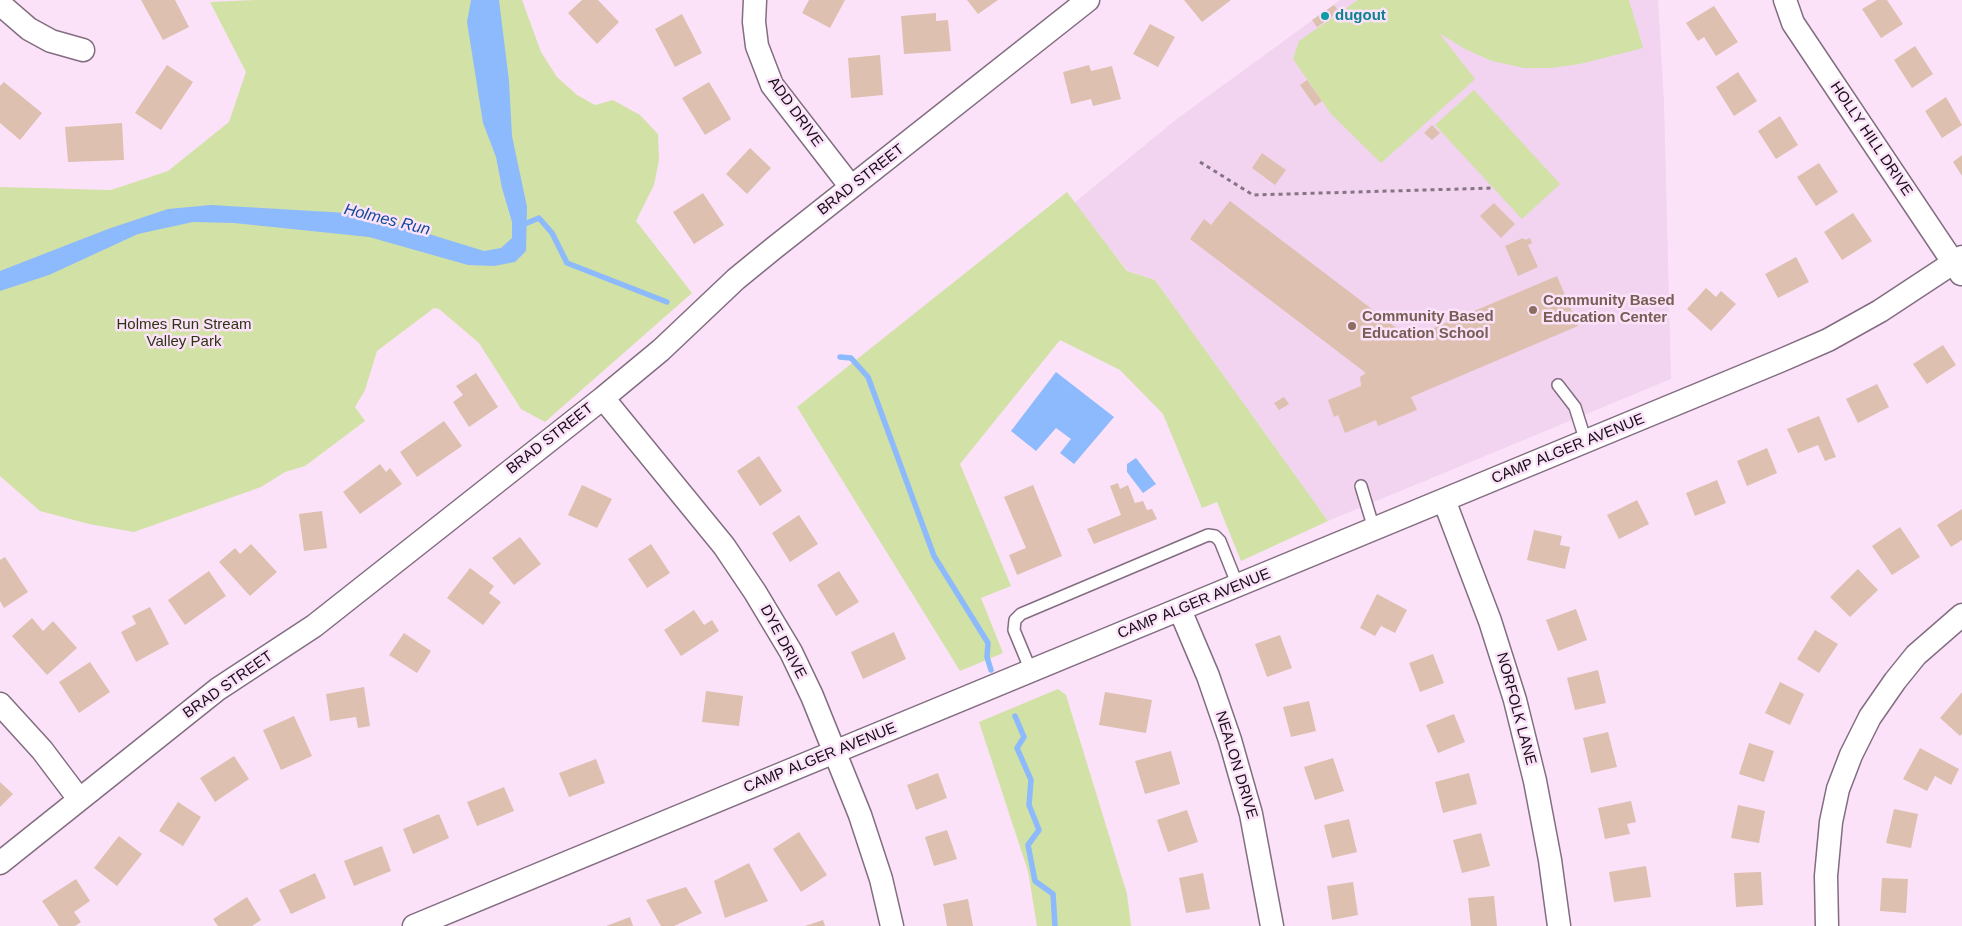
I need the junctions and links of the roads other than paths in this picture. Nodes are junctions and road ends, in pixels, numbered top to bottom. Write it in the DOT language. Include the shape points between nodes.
graph roads {
  1 [pos="755,0"];
  2 [pos="1088,0"];
  3 [pos="1784,0"];
  4 [pos="0,4"];
  5 [pos="83,50"];
  6 [pos="852,187"];
  7 [pos="1959,265"];
  8 [pos="1558,386"];
  9 [pos="602,398"];
  10 [pos="1586,442"];
  11 [pos="1361,486"];
  12 [pos="1444,500"];
  13 [pos="1374,529"];
  14 [pos="1238,586"];
  15 [pos="1180,610"];
  16 [pos="1962,615"];
  17 [pos="1031,671"];
  18 [pos="0,704"];
  19 [pos="834,752"];
  20 [pos="80,799"];
  21 [pos="0,863"];
  22 [pos="414,926"];
  23 [pos="892,926"];
  24 [pos="1272,926"];
  25 [pos="1558,926"];
  26 [pos="1827,926"];
  1 -- 6 [label="street, ADD DRIVE" via="757,46 772,85"];
  2 -- 6 [label="street, BRAD STREET"];
  3 -- 7 [label="street, HOLLY HILL DRIVE" via="1793,23"];
  4 -- 5 [label="street" via="29,29 51,41"];
  6 -- 9 [label="street, BRAD STREET" via="736,279 661,350"];
  7 -- 10 [label="street, CAMP ALGER AVENUE" via="1828,340"];
  8 -- 10 [label="lane" via="1575,407"];
  9 -- 19 [label="street, DYE DRIVE" via="724,546 755,592 791,652"];
  9 -- 20 [label="street, BRAD STREET" via="314,626 218,689"];
  10 -- 12 [label="street, CAMP ALGER AVENUE"];
  11 -- 13 [label="lane"];
  12 -- 13 [label="street, CAMP ALGER AVENUE"];
  12 -- 25 [label="street, NORFOLK LANE" via="1490,621 1515,700 1535,781"];
  13 -- 14 [label="street, CAMP ALGER AVENUE"];
  14 -- 15 [label="street, CAMP ALGER AVENUE"];
  14 -- 17 [label="lane" via="1220,541 1208,535 1021,614 1015,620 1014,630"];
  15 -- 17 [label="street, CAMP ALGER AVENUE"];
  15 -- 24 [label="street, NEALON DRIVE" via="1208,676 1235,758 1251,814"];
  16 -- 26 [label="street" via="1916,655 1894,681 1870,717 1851,755 1838,789 1831,822 1826,876"];
  17 -- 19 [label="street, CAMP ALGER AVENUE"];
  18 -- 20 [label="street"];
  19 -- 22 [label="street, CAMP ALGER AVENUE"];
  19 -- 23 [label="street, DYE DRIVE" via="863,824"];
  20 -- 21 [label="street, BRAD STREET"];
}
